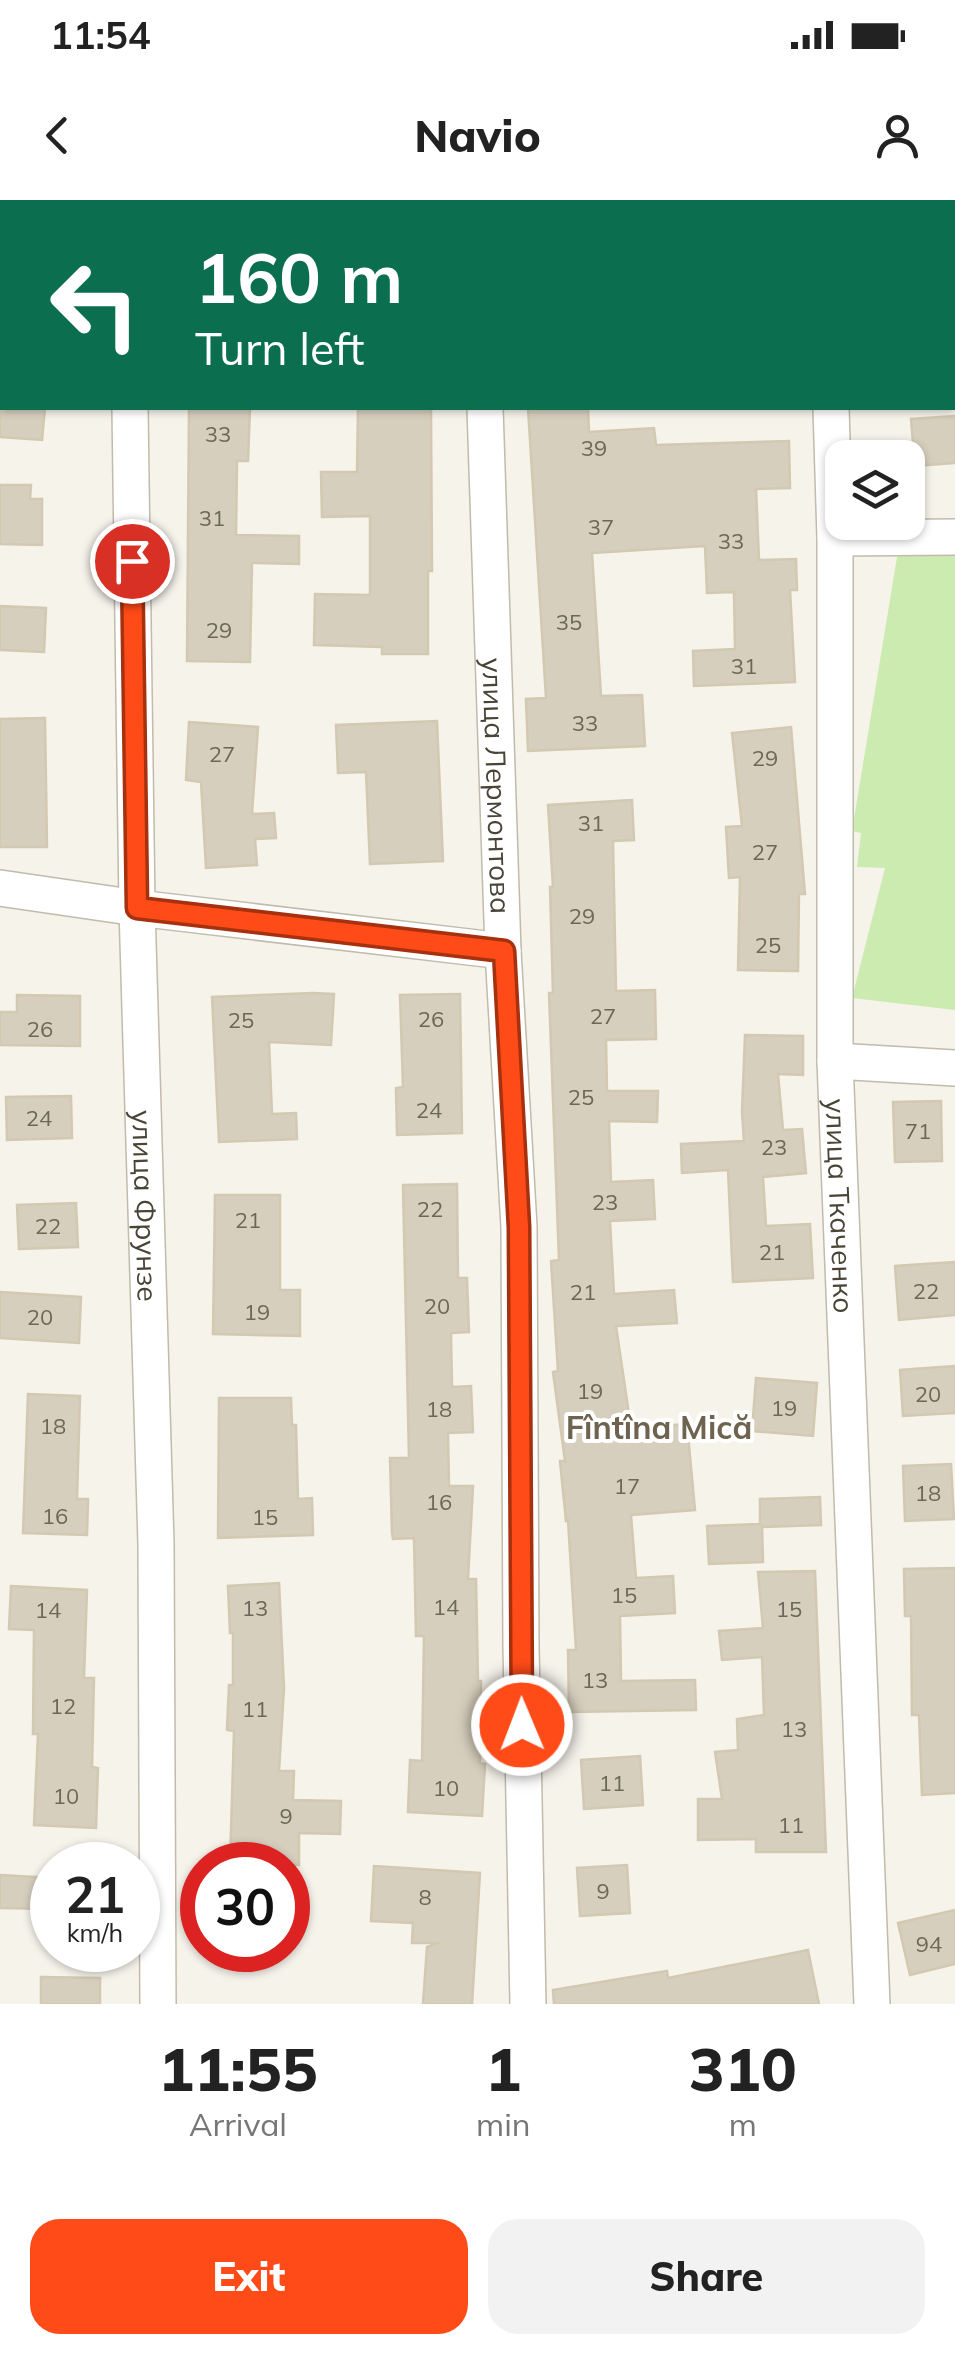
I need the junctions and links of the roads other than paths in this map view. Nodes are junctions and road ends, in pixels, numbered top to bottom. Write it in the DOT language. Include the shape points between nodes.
graph roads {
  1 [pos="130,410"];
  2 [pos="486,410"];
  3 [pos="831,410"];
  4 [pos="832,440"];
  5 [pos="925,537"];
  6 [pos="955,537"];
  7 [pos="835,540"];
  8 [pos="0,888"];
  9 [pos="137,908"];
  10 [pos="504,951"];
  11 [pos="835,1061"];
  12 [pos="955,1068"];
  13 [pos="158,2004"];
  14 [pos="528,2004"];
  15 [pos="872,2004"];
  1 -- 9 [label="street, улица Фрунзе"];
  2 -- 10 [label="street, улица Лермонтова"];
  3 -- 4 [label="street, улица Ткаченко"];
  5 -- 6 [label="street"];
  7 -- 11 [label="street, улица Ткаченко"];
  8 -- 9 [label="street"];
  9 -- 10 [label="street"];
  9 -- 13 [label="street, улица Фрунзе" via="156,1544"];
  10 -- 14 [label="street, улица Лермонтова" via="519,1227"];
  11 -- 12 [label="street"];
  11 -- 15 [label="street, улица Ткаченко"];
}
